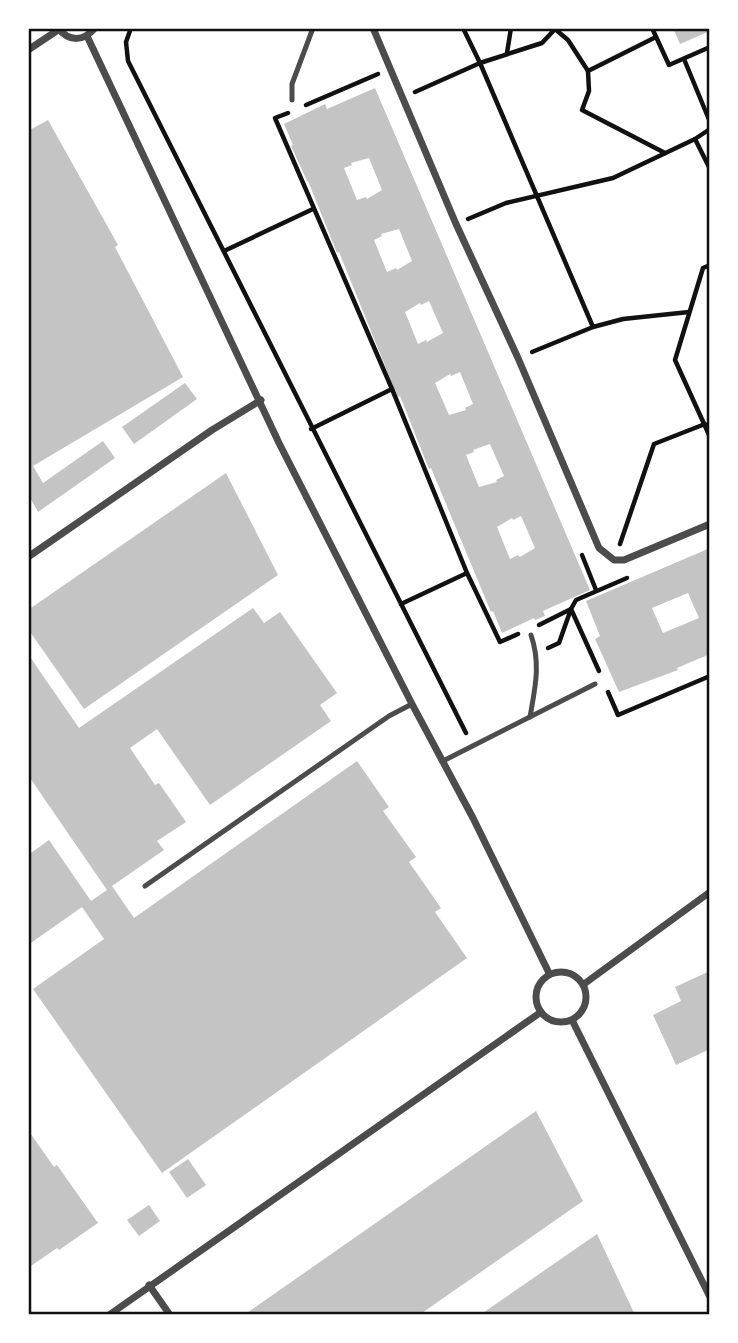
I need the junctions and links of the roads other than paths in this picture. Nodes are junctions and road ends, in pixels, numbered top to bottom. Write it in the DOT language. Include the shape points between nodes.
graph roads {
  1 [pos="95,28"];
  2 [pos="313,28"];
  3 [pos="373,28"];
  4 [pos="58,29"];
  5 [pos="88,36"];
  6 [pos="28,50"];
  7 [pos="292,100"];
  8 [pos="261,400"];
  9 [pos="710,524"];
  10 [pos="28,557"];
  11 [pos="531,635"];
  12 [pos="595,684"];
  13 [pos="412,704"];
  14 [pos="530,717"];
  15 [pos="443,761"];
  16 [pos="145,887"];
  17 [pos="710,892"];
  18 [pos="550,974"];
  19 [pos="584,984"];
  20 [pos="541,1012"];
  21 [pos="572,1020"];
  22 [pos="149,1286"];
  23 [pos="710,1297"];
  24 [pos="109,1315"];
  25 [pos="170,1315"];
  1 -- 5 [label="street"];
  2 -- 7 [label="lane" via="292,84"];
  3 -- 9 [label="street" via="599,548 614,560 633,557"];
  4 -- 5 [label="street" via="77,40"];
  4 -- 6 [label="street"];
  5 -- 8 [label="street"];
  8 -- 10 [label="street"];
  8 -- 13 [label="street"];
  11 -- 14 [label="lane" via="537,652"];
  12 -- 14 [label="lane"];
  13 -- 15 [label="street"];
  13 -- 16 [label="lane"];
  14 -- 15 [label="lane"];
  15 -- 18 [label="street"];
  17 -- 19 [label="street"];
  18 -- 19 [label="street" via="575,974"];
  18 -- 20 [label="street" via="539,983 536,1001"];
  19 -- 21 [label="street" via="583,1011"];
  20 -- 21 [label="street" via="561,1023"];
  20 -- 22 [label="street"];
  21 -- 23 [label="street"];
  22 -- 24 [label="street"];
  22 -- 25 [label="street"];
}
